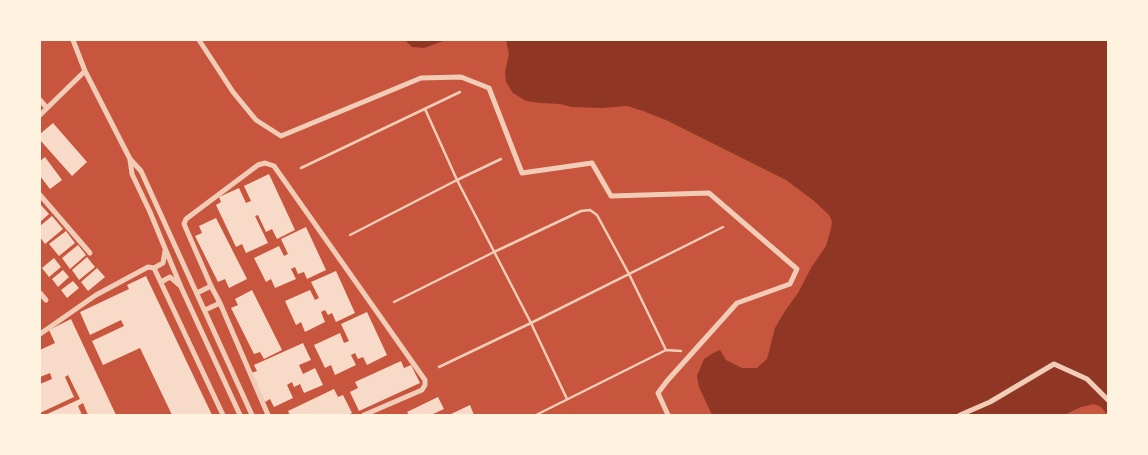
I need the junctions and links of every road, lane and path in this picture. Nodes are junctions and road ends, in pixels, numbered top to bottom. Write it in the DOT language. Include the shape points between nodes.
graph roads {
  1 [pos="73,40"];
  2 [pos="199,40"];
  3 [pos="85,71"];
  4 [pos="460,92"];
  5 [pos="40,100"];
  6 [pos="47,108"];
  7 [pos="425,109"];
  8 [pos="40,114"];
  9 [pos="130,159"];
  10 [pos="500,159"];
  11 [pos="301,168"];
  12 [pos="457,180"];
  13 [pos="40,195"];
  14 [pos="158,208"];
  15 [pos="150,212"];
  16 [pos="723,227"];
  17 [pos="350,235"];
  18 [pos="165,250"];
  19 [pos="494,252"];
  20 [pos="90,253"];
  21 [pos="154,268"];
  22 [pos="629,274"];
  23 [pos="161,282"];
  24 [pos="211,286"];
  25 [pos="181,287"];
  26 [pos="40,293"];
  27 [pos="197,294"];
  28 [pos="46,300"];
  29 [pos="201,302"];
  30 [pos="394,302"];
  31 [pos="220,303"];
  32 [pos="190,307"];
  33 [pos="204,310"];
  34 [pos="531,323"];
  35 [pos="40,334"];
  36 [pos="666,350"];
  37 [pos="681,351"];
  38 [pos="439,367"];
  39 [pos="567,399"];
  40 [pos="1108,400"];
  41 [pos="223,415"];
  42 [pos="240,415"];
  43 [pos="252,415"];
  44 [pos="268,415"];
  45 [pos="364,415"];
  46 [pos="536,415"];
  47 [pos="668,415"];
  48 [pos="960,415"];
  1 -- 3 [label="street"];
  2 -- 47 [label="street" via="244,106 256,120 281,136 421,78 461,77 489,88 522,173 592,164 611,196 709,193 797,269 790,284 737,303 667,381 658,393"];
  3 -- 6 [label="street"];
  3 -- 9 [label="street"];
  4 -- 7 [label="lane"];
  5 -- 6 [label="street"];
  6 -- 8 [label="street"];
  7 -- 11 [label="lane"];
  7 -- 12 [label="lane"];
  9 -- 14 [label="street" via="141,172"];
  9 -- 15 [label="street" via="132,174"];
  10 -- 12 [label="lane"];
  12 -- 17 [label="lane"];
  12 -- 19 [label="lane"];
  13 -- 20 [label="street"];
  14 -- 15 [label="street"];
  14 -- 27 [label="street"];
  15 -- 18 [label="street"];
  16 -- 22 [label="lane"];
  18 -- 21 [label="street" via="162,263"];
  18 -- 25 [label="street"];
  19 -- 22 [label="lane" via="581,211 590,210 597,215"];
  19 -- 30 [label="lane"];
  19 -- 34 [label="lane"];
  21 -- 23 [label="street"];
  21 -- 35 [label="street" via="148,267 96,295"];
  22 -- 34 [label="lane"];
  22 -- 36 [label="lane"];
  23 -- 25 [label="street" via="170,277"];
  23 -- 41 [label="street"];
  24 -- 27 [label="street"];
  24 -- 31 [label="street"];
  24 -- 45 [label="street" via="184,221 258,165 274,166 425,380 422,390"];
  25 -- 32 [label="street"];
  26 -- 28 [label="street"];
  27 -- 29 [label="street"];
  29 -- 32 [label="street"];
  29 -- 33 [label="street"];
  31 -- 33 [label="street"];
  31 -- 44 [label="street"];
  32 -- 42 [label="street"];
  33 -- 43 [label="street"];
  34 -- 38 [label="lane"];
  34 -- 39 [label="lane"];
  36 -- 37 [label="lane"];
  36 -- 39 [label="lane"];
  39 -- 46 [label="lane"];
  40 -- 48 [label="street" via="1087,379 1054,364 990,402"];
}
